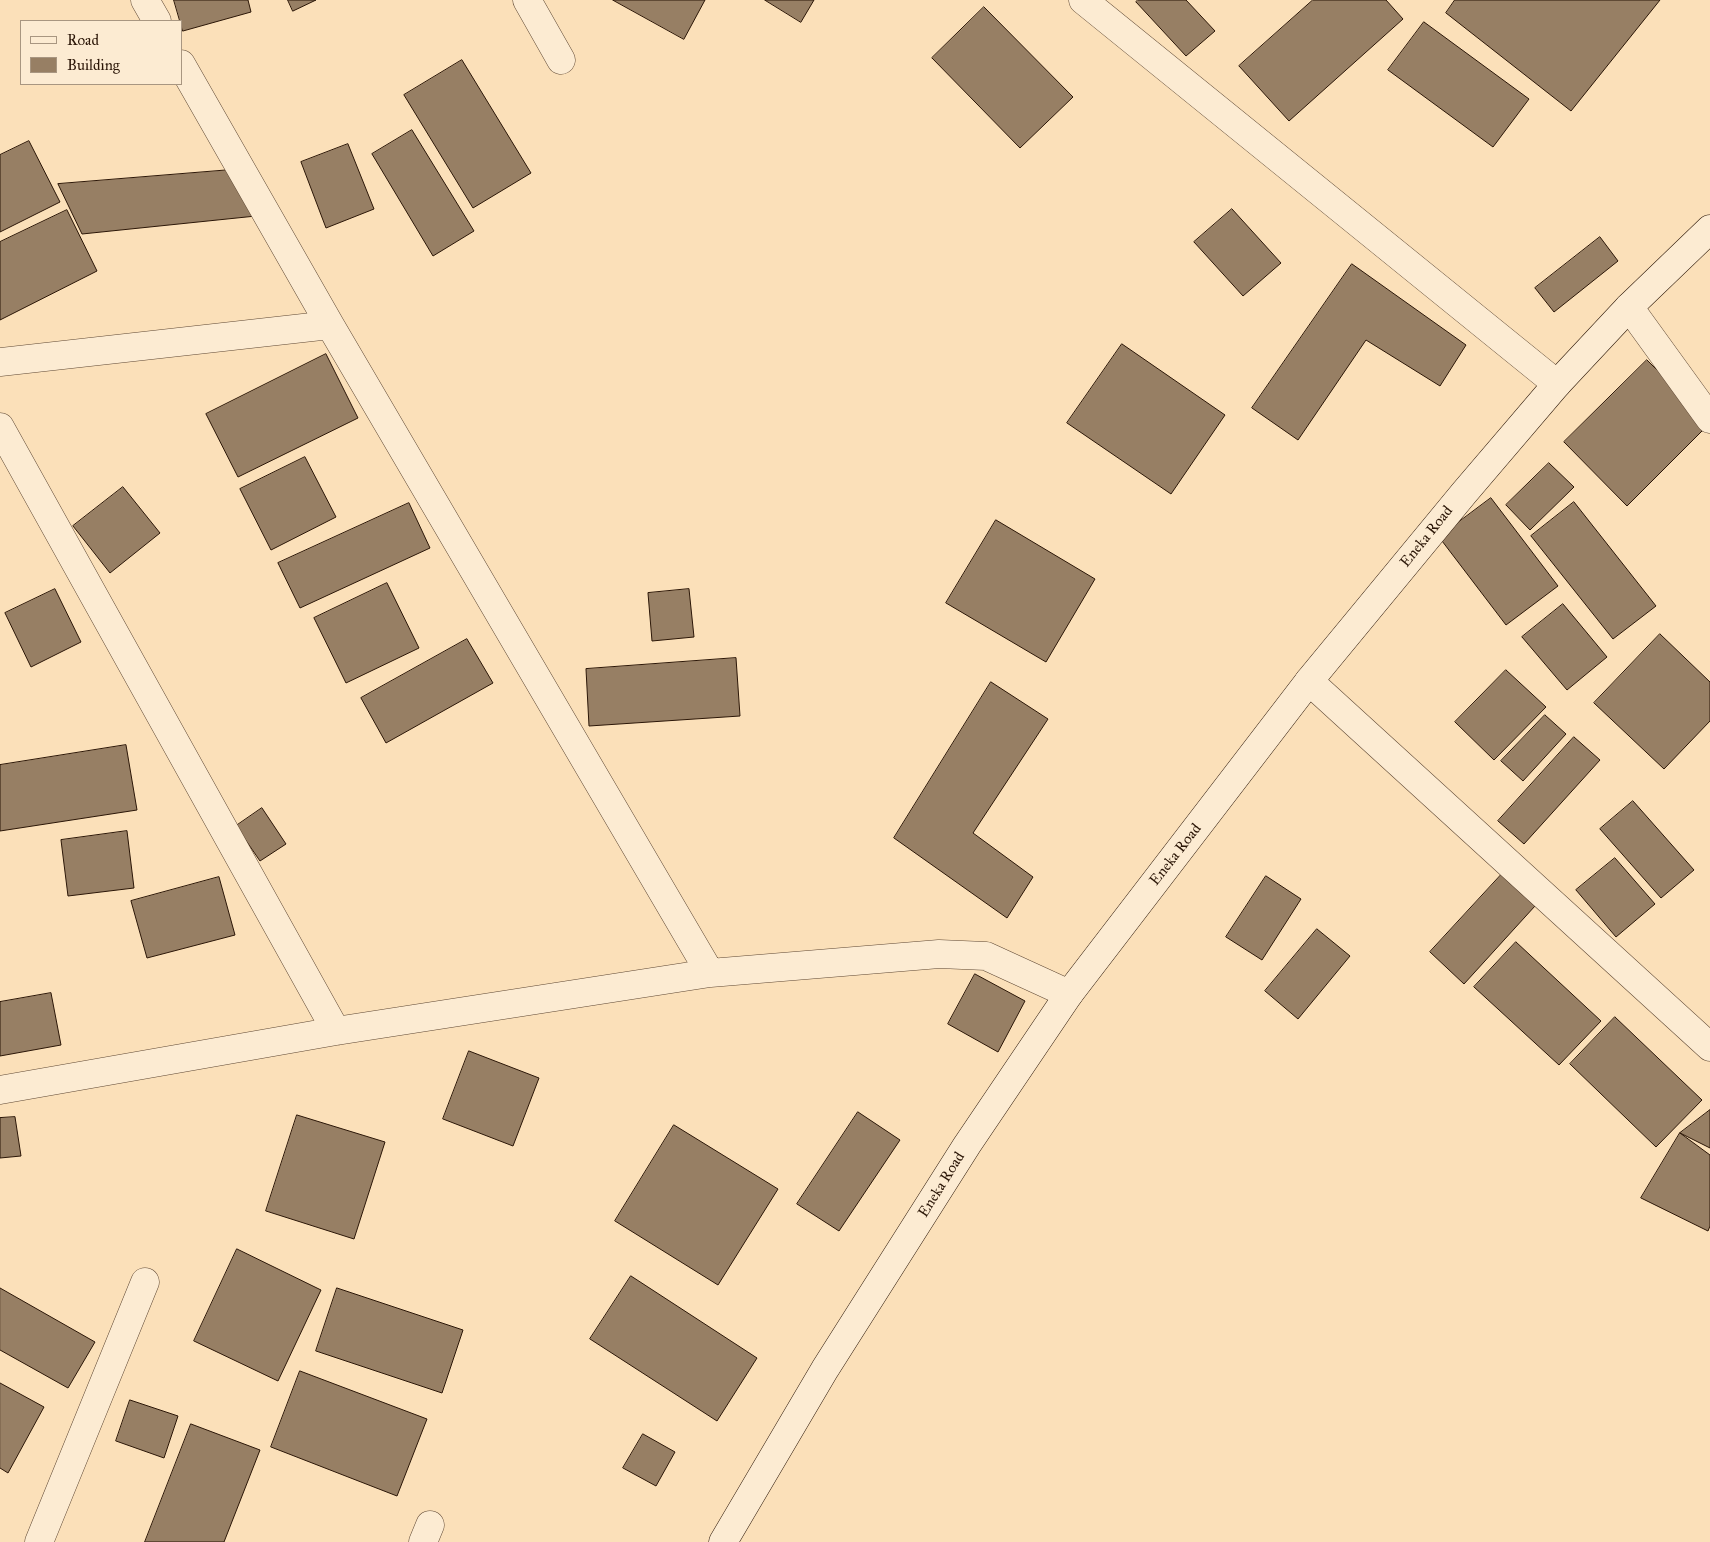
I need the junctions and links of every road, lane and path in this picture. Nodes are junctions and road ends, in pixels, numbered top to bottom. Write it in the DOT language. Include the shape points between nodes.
graph roads {
  1 [pos="145,0"];
  2 [pos="527,0"];
  3 [pos="1083,0"];
  4 [pos="156,20"];
  5 [pos="561,60"];
  6 [pos="182,66"];
  7 [pos="1710,229"];
  8 [pos="1629,307"];
  9 [pos="330,325"];
  10 [pos="0,362"];
  11 [pos="1558,384"];
  12 [pos="1710,419"];
  13 [pos="0,427"];
  14 [pos="1309,681"];
  15 [pos="710,973"];
  16 [pos="1070,994"];
  17 [pos="336,1031"];
  18 [pos="1710,1047"];
  19 [pos="0,1090"];
  20 [pos="145,1282"];
  21 [pos="39,1542"];
  22 [pos="723,1542"];
  1 -- 4 [label="street"];
  2 -- 5 [label="street"];
  3 -- 11 [label="street"];
  6 -- 9 [label="street"];
  7 -- 8 [label="street, Eneka Road"];
  8 -- 11 [label="street, Eneka Road"];
  8 -- 12 [label="street"];
  9 -- 10 [label="street"];
  9 -- 15 [label="street"];
  11 -- 14 [label="street, Eneka Road"];
  13 -- 17 [label="street"];
  14 -- 16 [label="street, Eneka Road"];
  14 -- 18 [label="street"];
  15 -- 16 [label="street" via="939,954 986,956"];
  15 -- 17 [label="street"];
  16 -- 22 [label="street, Eneka Road" via="951,1170 825,1370"];
  17 -- 19 [label="street"];
  20 -- 21 [label="street"];
}
